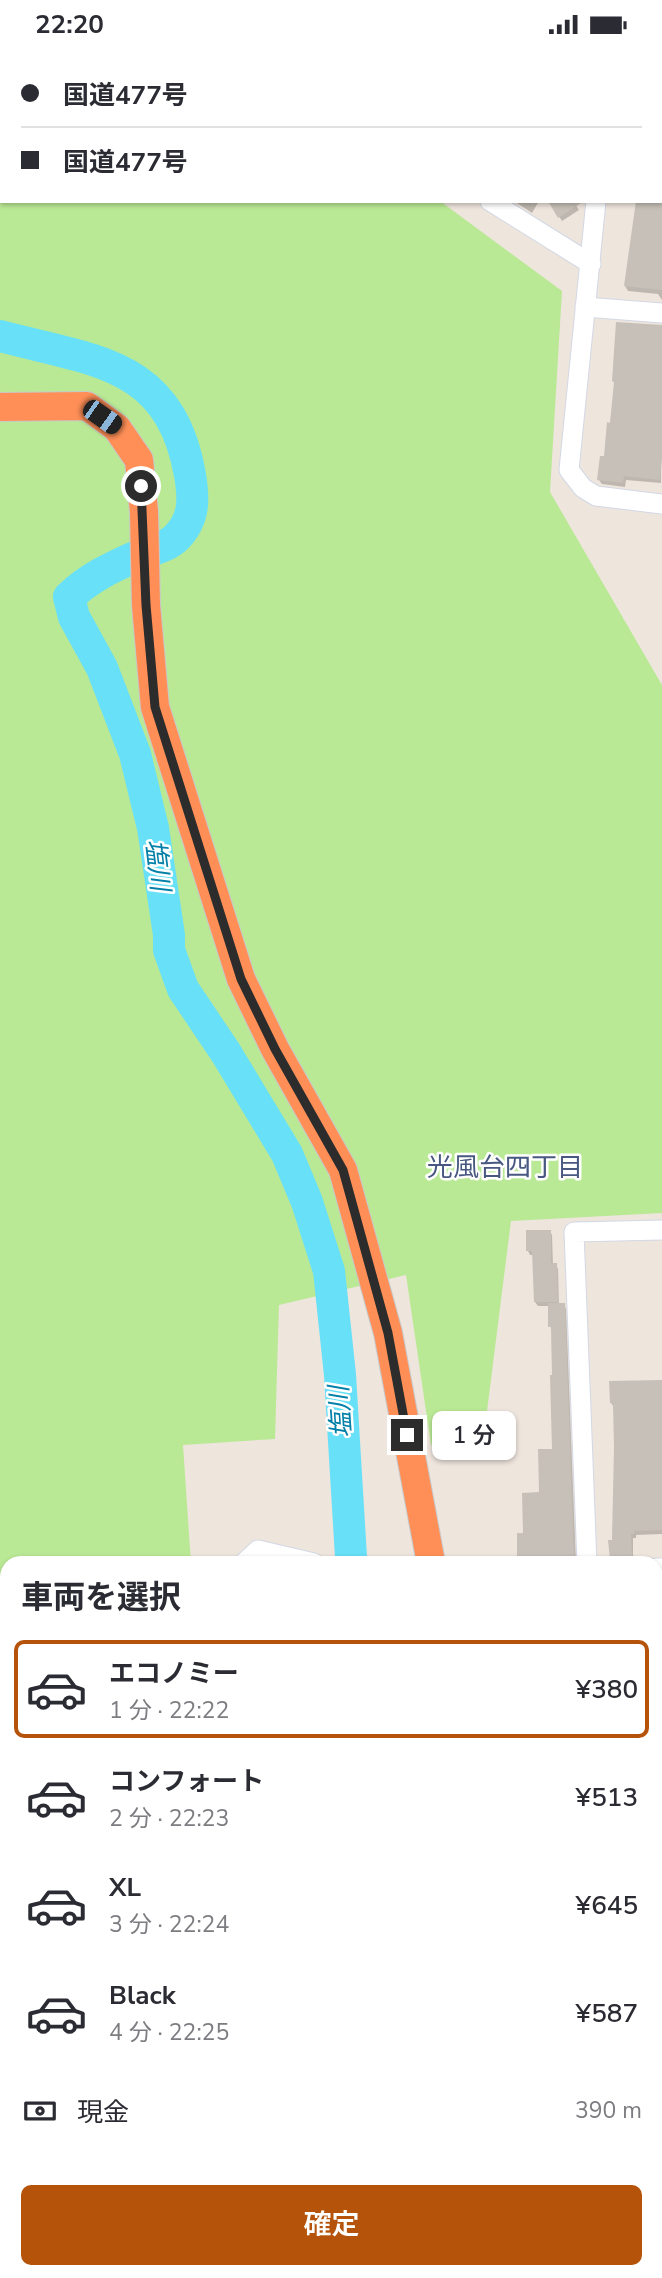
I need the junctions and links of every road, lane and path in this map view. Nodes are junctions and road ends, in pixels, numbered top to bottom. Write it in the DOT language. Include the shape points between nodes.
graph roads {
  1 [pos="493,203"];
  2 [pos="596,203"];
  3 [pos="590,264"];
  4 [pos="585,307"];
  5 [pos="662,313"];
  6 [pos="0,407"];
  7 [pos="662,504"];
  8 [pos="662,1230"];
  9 [pos="252,1556"];
  10 [pos="284,1556"];
  11 [pos="430,1556"];
  12 [pos="587,1556"];
  1 -- 3 [label="street"];
  2 -- 3 [label="street"];
  3 -- 4 [label="street"];
  4 -- 5 [label="street"];
  4 -- 7 [label="street" via="569,470 596,496"];
  6 -- 11 [label="highway" via="88,407 117,428 139,460 155,707 241,979 343,1170 388,1333"];
  8 -- 12 [label="street" via="574,1232"];
  9 -- 10 [label="street" via="258,1550"];
}
